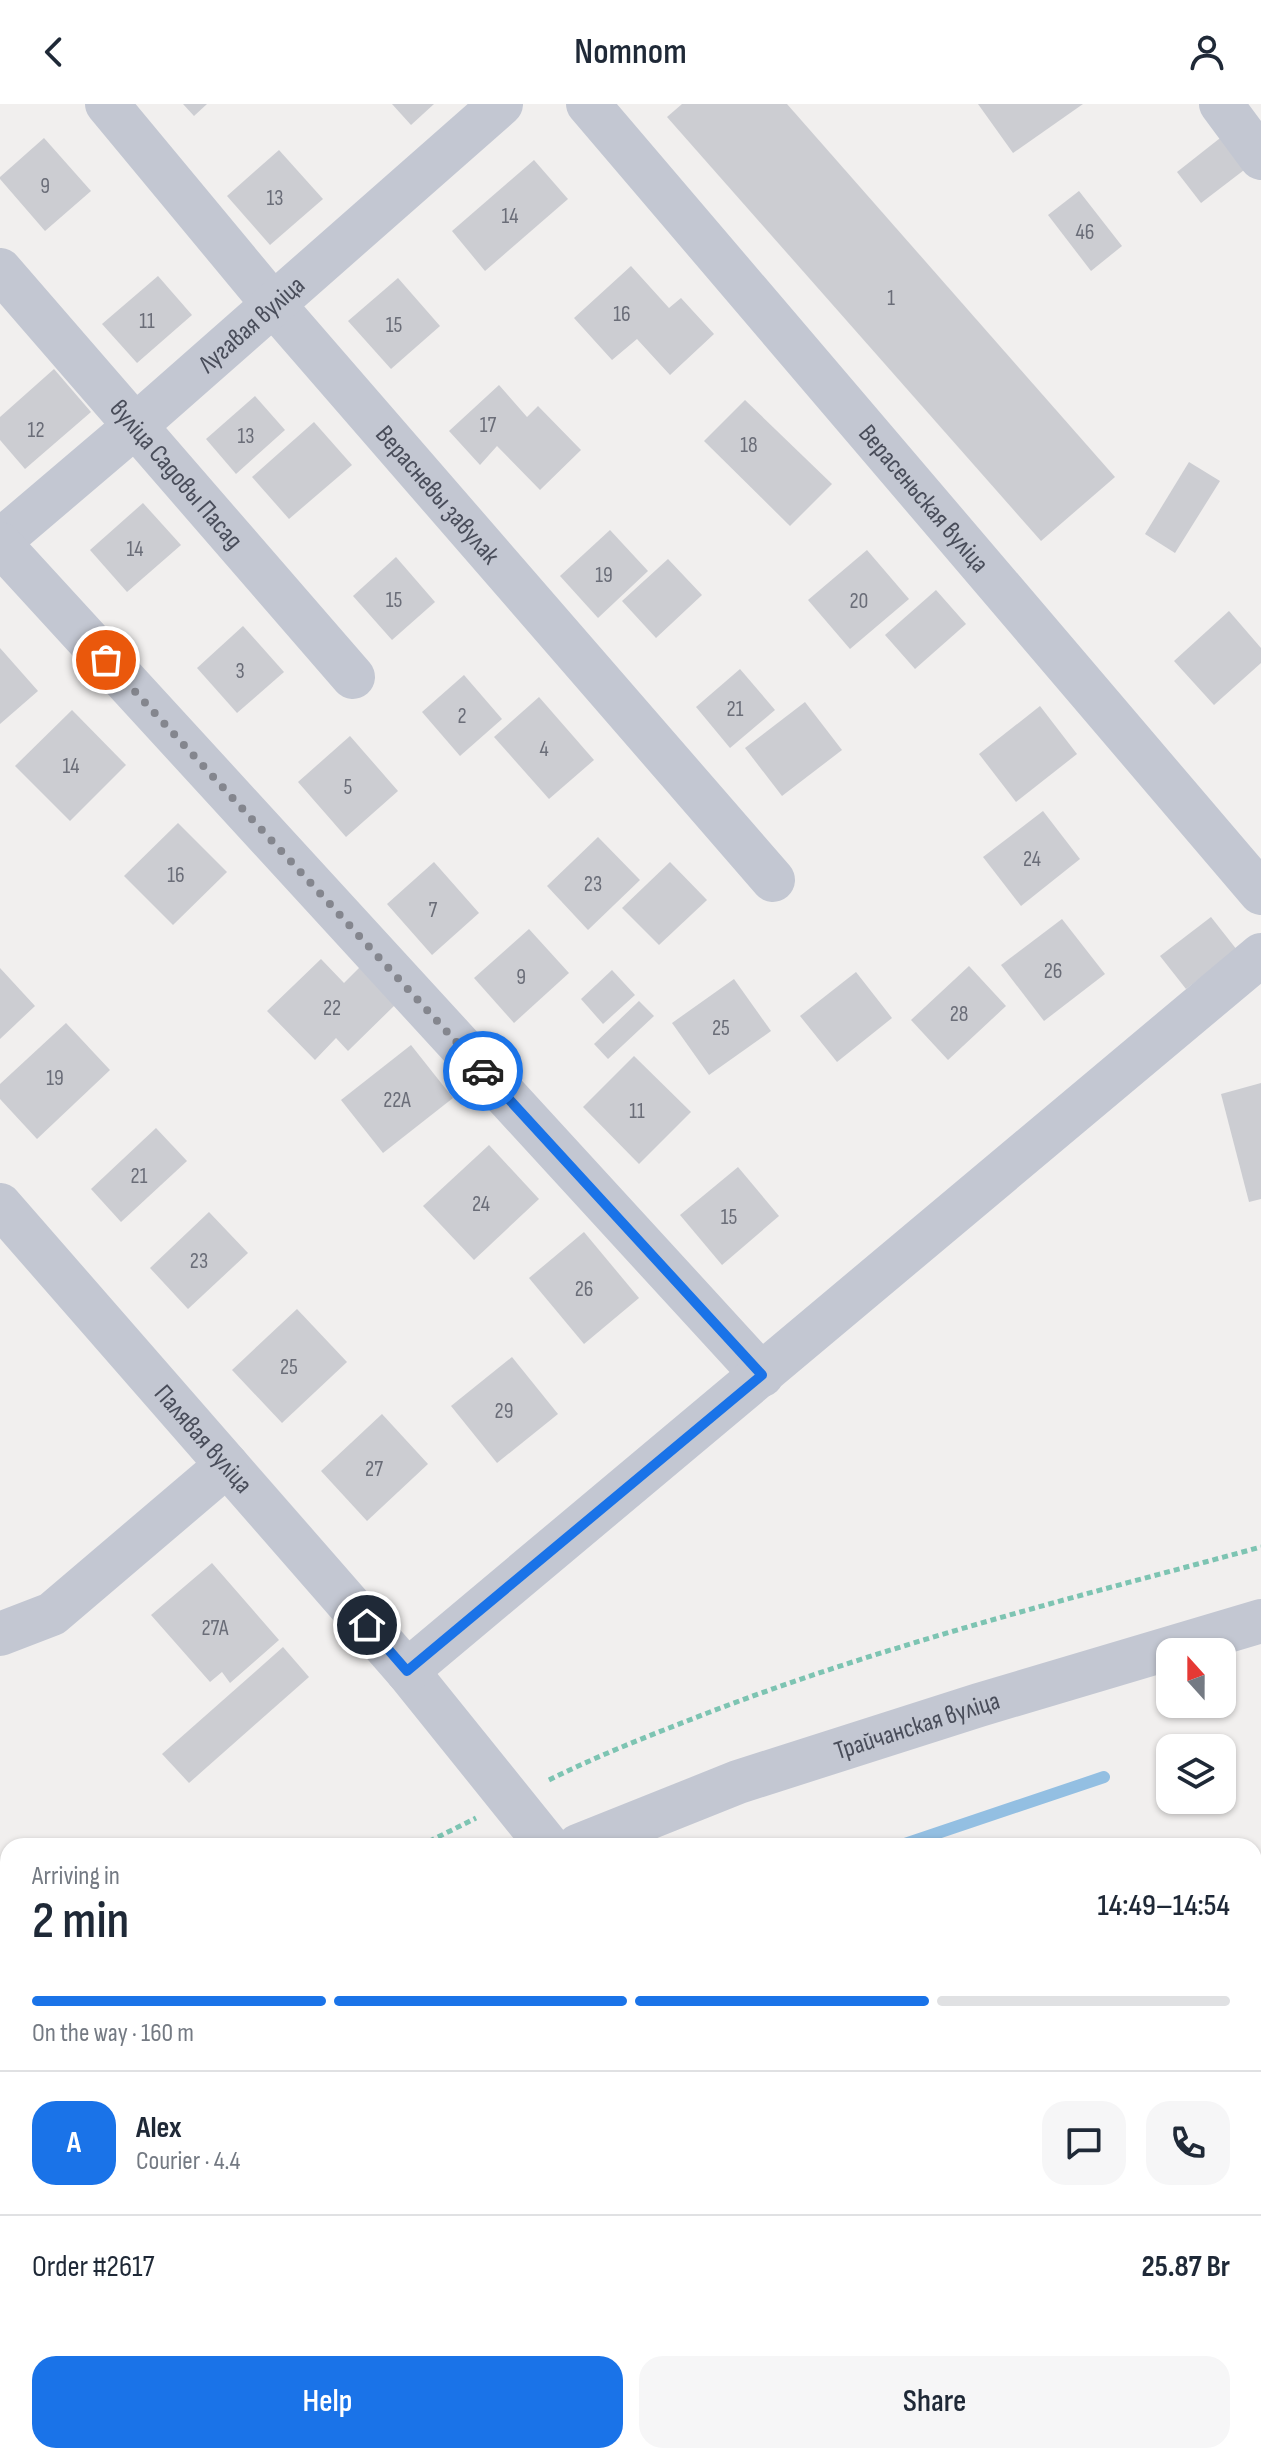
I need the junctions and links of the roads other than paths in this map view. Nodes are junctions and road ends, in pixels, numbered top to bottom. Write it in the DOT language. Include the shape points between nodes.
graph roads {
  1 [pos="107,104"];
  2 [pos="501,104"];
  3 [pos="588,104"];
  4 [pos="1221,104"];
  5 [pos="1261,158"];
  6 [pos="0,270"];
  7 [pos="273,304"];
  8 [pos="134,427"];
  9 [pos="0,542"];
  10 [pos="353,677"];
  11 [pos="773,880"];
  12 [pos="1261,893"];
  13 [pos="1261,955"];
  14 [pos="0,1205"];
  15 [pos="762,1375"];
  16 [pos="227,1465"];
  17 [pos="1261,1621"];
  18 [pos="0,1634"];
  19 [pos="407,1671"];
  20 [pos="541,1838"];
  21 [pos="598,1838"];
  1 -- 7 [label="street, Верасневы завулак"];
  2 -- 7 [label="street, Лугавая вуліца"];
  3 -- 12 [label="street, Верасеньская вуліца"];
  4 -- 5 [label="street"];
  6 -- 8 [label="street, вуліца Садовы Пасад"];
  7 -- 8 [label="street, Лугавая вуліца"];
  7 -- 11 [label="street, Верасневы завулак"];
  8 -- 9 [label="street, Лугавая вуліца"];
  8 -- 10 [label="street, вуліца Садовы Пасад"];
  9 -- 15 [label="street"];
  13 -- 15 [label="street"];
  14 -- 16 [label="street, Палявая вуліца"];
  15 -- 19 [label="street"];
  16 -- 18 [label="street" via="52,1614"];
  16 -- 19 [label="street, Палявая вуліца"];
  17 -- 21 [label="street, Трайчанская вуліца" via="738,1782"];
  19 -- 20 [label="street, Палявая вуліца"];
}
